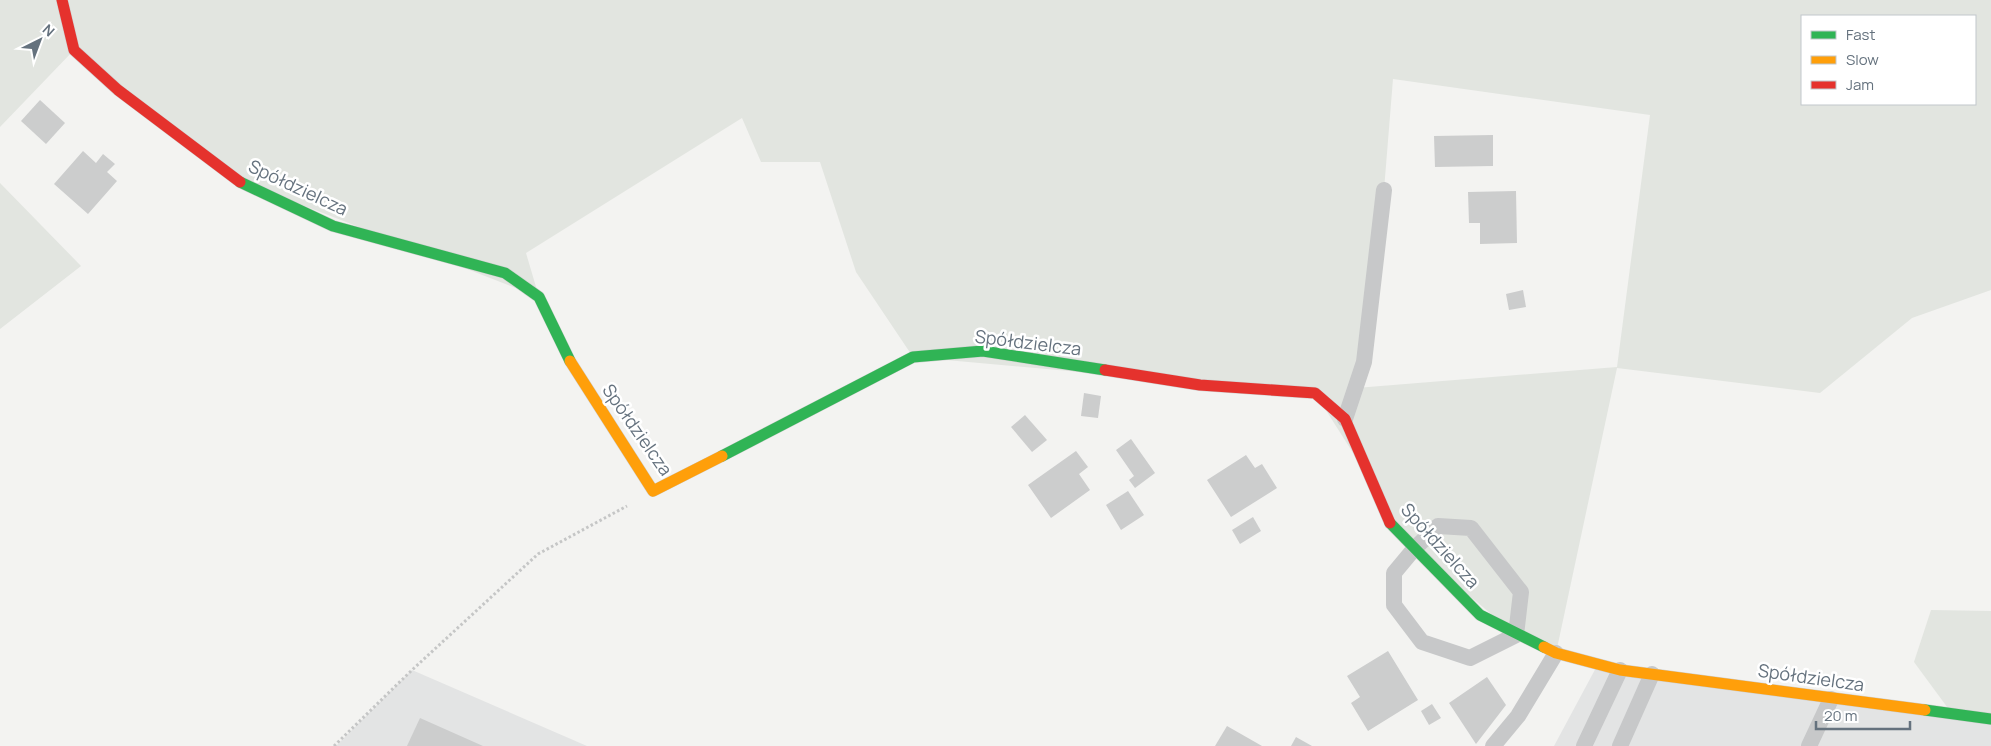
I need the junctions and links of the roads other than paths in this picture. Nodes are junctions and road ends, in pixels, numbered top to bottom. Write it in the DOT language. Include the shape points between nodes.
graph roads {
  1 [pos="62,0"];
  2 [pos="1384,190"];
  3 [pos="1345,419"];
  4 [pos="1414,549"];
  5 [pos="1516,635"];
  6 [pos="1556,653"];
  7 [pos="1620,670"];
  8 [pos="1652,674"];
  9 [pos="1831,698"];
  10 [pos="1991,719"];
  11 [pos="1493,746"];
  12 [pos="1584,746"];
  13 [pos="1620,746"];
  14 [pos="1809,746"];
  1 -- 3 [label="street, Spółdzielcza" via="74,50 118,90 233,178 333,226 505,273 539,297 570,362 654,491 913,356 984,351 1200,385 1315,392"];
  2 -- 3 [label="lane" via="1364,362"];
  3 -- 4 [label="street, Spółdzielcza" via="1389,522"];
  4 -- 5 [label="street, Spółdzielcza" via="1480,615"];
  4 -- 5 [label="lane" via="1438,526 1471,528 1521,592"];
  4 -- 5 [label="lane" via="1394,573 1394,605 1422,642 1470,658"];
  5 -- 6 [label="street, Spółdzielcza"];
  6 -- 7 [label="street, Spółdzielcza"];
  6 -- 11 [label="lane" via="1518,716"];
  7 -- 8 [label="street, Spółdzielcza"];
  7 -- 12 [label="lane"];
  8 -- 9 [label="street, Spółdzielcza"];
  8 -- 13 [label="lane"];
  9 -- 10 [label="street, Spółdzielcza"];
  9 -- 14 [label="lane"];
}
